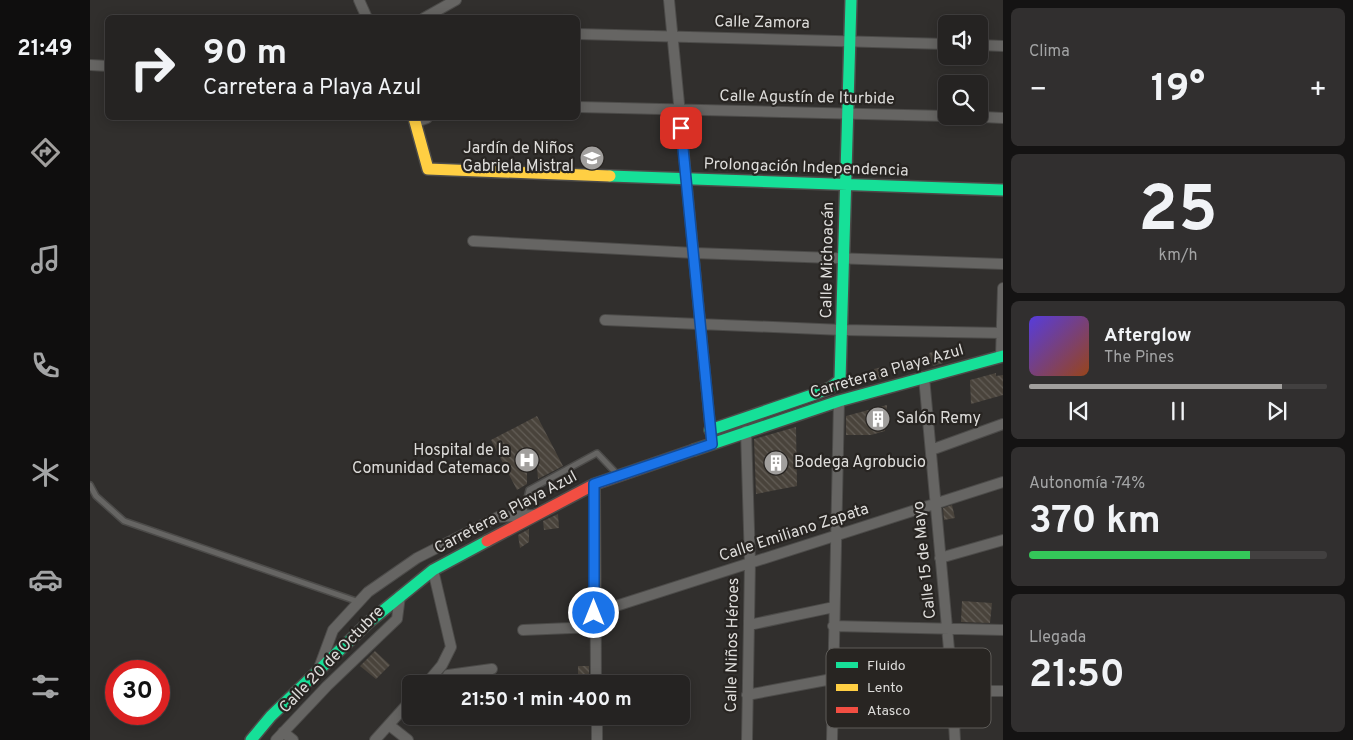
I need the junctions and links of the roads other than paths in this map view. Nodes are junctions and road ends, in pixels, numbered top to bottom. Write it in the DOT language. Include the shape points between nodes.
graph roads {
  1 [pos="359,0"];
  2 [pos="456,0"];
  3 [pos="670,0"];
  4 [pos="851,0"];
  5 [pos="366,15"];
  6 [pos="429,15"];
  7 [pos="580,34"];
  8 [pos="673,35"];
  9 [pos="850,40"];
  10 [pos="938,44"];
  11 [pos="988,45"];
  12 [pos="1003,46"];
  13 [pos="90,65"];
  14 [pos="105,66"];
  15 [pos="580,107"];
  16 [pos="679,111"];
  17 [pos="848,113"];
  18 [pos="938,116"];
  19 [pos="988,117"];
  20 [pos="1003,118"];
  21 [pos="419,120"];
  22 [pos="688,180"];
  23 [pos="845,186"];
  24 [pos="1003,190"];
  25 [pos="473,241"];
  26 [pos="694,253"];
  27 [pos="844,257"];
  28 [pos="1003,264"];
  29 [pos="1003,288"];
  30 [pos="605,320"];
  31 [pos="699,324"];
  32 [pos="842,330"];
  33 [pos="1002,332"];
  34 [pos="1002,357"];
  35 [pos="924,377"];
  36 [pos="839,401"];
  37 [pos="1003,424"];
  38 [pos="710,430"];
  39 [pos="746,431"];
  40 [pos="712,444"];
  41 [pos="931,450"];
  42 [pos="619,476"];
  43 [pos="1003,482"];
  44 [pos="594,484"];
  45 [pos="90,485"];
  46 [pos="934,503"];
  47 [pos="523,519"];
  48 [pos="835,536"];
  49 [pos="1003,540"];
  50 [pos="940,558"];
  51 [pos="750,562"];
  52 [pos="433,570"];
  53 [pos="400,596"];
  54 [pos="359,602"];
  55 [pos="834,607"];
  56 [pos="594,613"];
  57 [pos="749,626"];
  58 [pos="833,626"];
  59 [pos="594,627"];
  60 [pos="947,628"];
  61 [pos="524,630"];
  62 [pos="1003,630"];
  63 [pos="833,648"];
  64 [pos="949,648"];
  65 [pos="442,665"];
  66 [pos="492,669"];
  67 [pos="318,671"];
  68 [pos="434,675"];
  69 [pos="446,675"];
  70 [pos="466,675"];
  71 [pos="596,675"];
  72 [pos="826,680"];
  73 [pos="747,695"];
  74 [pos="402,710"];
  75 [pos="389,725"];
  76 [pos="597,725"];
  77 [pos="283,732"];
  78 [pos="251,740"];
  79 [pos="276,740"];
  80 [pos="294,740"];
  81 [pos="375,740"];
  82 [pos="408,740"];
  83 [pos="597,740"];
  84 [pos="747,740"];
  1 -- 5 [label="street"];
  2 -- 6 [label="street"];
  3 -- 8 [label="street"];
  4 -- 9 [label="street, Calle Michoacán"];
  7 -- 8 [label="street, Calle Zamora"];
  8 -- 9 [label="street, Calle Zamora"];
  8 -- 16 [label="street"];
  9 -- 10 [label="street, Calle Zamora"];
  9 -- 17 [label="street, Calle Michoacán"];
  11 -- 12 [label="street"];
  13 -- 14 [label="street"];
  15 -- 16 [label="street, Calle Agustín de Iturbide"];
  16 -- 17 [label="street, Calle Agustín de Iturbide"];
  16 -- 22 [label="street"];
  17 -- 18 [label="street, Calle Agustín de Iturbide"];
  17 -- 23 [label="street, Calle Michoacán"];
  19 -- 20 [label="street"];
  21 -- 22 [label="street, Prolongación Independencia" via="428,169"];
  22 -- 23 [label="street, Prolongación Independencia"];
  22 -- 26 [label="street"];
  23 -- 24 [label="street, Prolongación Independencia"];
  23 -- 27 [label="street, Calle Michoacán"];
  25 -- 26 [label="street"];
  26 -- 27 [label="street"];
  26 -- 31 [label="street"];
  27 -- 28 [label="street"];
  27 -- 32 [label="street, Calle Michoacán"];
  29 -- 33 [label="street"];
  30 -- 31 [label="street"];
  31 -- 32 [label="street"];
  31 -- 38 [label="street"];
  32 -- 33 [label="street"];
  32 -- 38 [label="street, Calle Michoacán" via="840,380 830,388"];
  33 -- 34 [label="street"];
  34 -- 35 [label="street, Carretera a Playa Azul"];
  35 -- 36 [label="street, Carretera a Playa Azul"];
  35 -- 41 [label="street, Calle 15 de Mayo"];
  36 -- 39 [label="street, Carretera a Playa Azul"];
  36 -- 48 [label="street"];
  37 -- 41 [label="street"];
  38 -- 40 [label="street"];
  39 -- 40 [label="street, Carretera a Playa Azul"];
  39 -- 51 [label="street, Calle Niños Héroes"];
  40 -- 42 [label="street, Carretera a Playa Azul"];
  41 -- 46 [label="street, Calle 15 de Mayo"];
  42 -- 44 [label="street, Carretera a Playa Azul"];
  42 -- 47 [label="lane" via="597,453 530,490"];
  43 -- 46 [label="street, Calle Emiliano Zapata"];
  44 -- 47 [label="street, Carretera a Playa Azul" via="537,515"];
  44 -- 56 [label="street"];
  45 -- 54 [label="lane" via="96,496 124,521"];
  46 -- 48 [label="street, Calle Emiliano Zapata"];
  46 -- 50 [label="street, Calle 15 de Mayo"];
  47 -- 52 [label="street, Carretera a Playa Azul"];
  47 -- 54 [label="street" via="498,517 417,558 368,592"];
  48 -- 51 [label="street, Calle Emiliano Zapata"];
  48 -- 55 [label="street"];
  49 -- 50 [label="street"];
  50 -- 60 [label="street, Calle 15 de Mayo"];
  51 -- 56 [label="street, Calle Emiliano Zapata"];
  51 -- 57 [label="street, Calle Niños Héroes"];
  52 -- 53 [label="street, Carretera a Playa Azul"];
  52 -- 65 [label="street" via="451,647"];
  53 -- 67 [label="street, Carretera a Playa Azul"];
  53 -- 77 [label="street, Calle 20 de Octubre" via="397,619"];
  54 -- 67 [label="street" via="334,630"];
  55 -- 57 [label="street"];
  55 -- 58 [label="street"];
  56 -- 59 [label="street"];
  57 -- 73 [label="street, Calle Niños Héroes"];
  58 -- 60 [label="street"];
  58 -- 63 [label="street"];
  59 -- 61 [label="street"];
  59 -- 71 [label="street"];
  60 -- 62 [label="street"];
  60 -- 64 [label="street, Calle 15 de Mayo"];
  65 -- 68 [label="street"];
  65 -- 69 [label="street"];
  66 -- 70 [label="street"];
  67 -- 78 [label="street, Carretera a Playa Azul"];
  72 -- 73 [label="street"];
  73 -- 84 [label="street, Calle Niños Héroes"];
  74 -- 75 [label="street"];
  75 -- 81 [label="street"];
  75 -- 82 [label="street"];
  76 -- 83 [label="street"];
  77 -- 79 [label="street, Calle 20 de Octubre"];
  77 -- 80 [label="street"];
}
